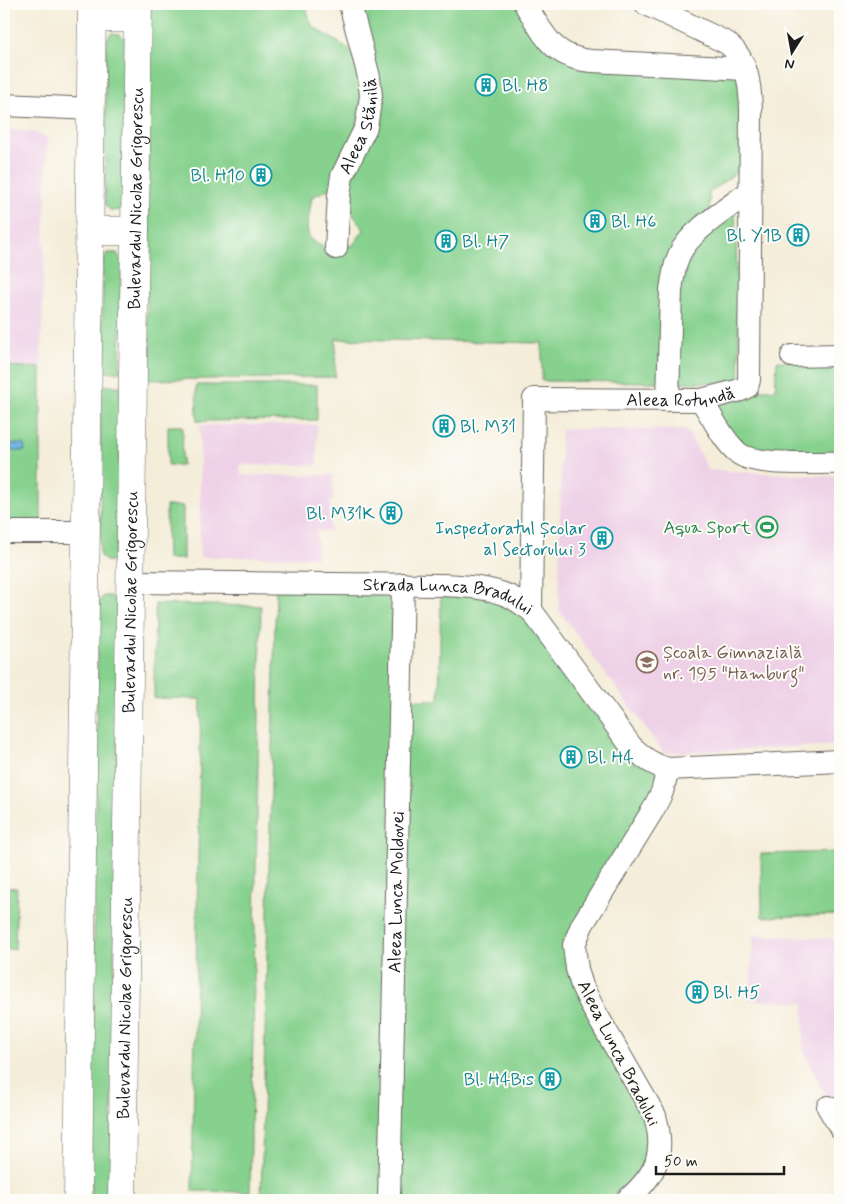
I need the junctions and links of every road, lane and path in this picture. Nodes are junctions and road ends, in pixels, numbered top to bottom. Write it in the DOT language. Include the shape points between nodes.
graph roads {
  1 [pos="350,4"];
  2 [pos="525,4"];
  3 [pos="646,4"];
  4 [pos="92,11"];
  5 [pos="138,11"];
  6 [pos="745,69"];
  7 [pos="4,105"];
  8 [pos="92,109"];
  9 [pos="749,192"];
  10 [pos="90,231"];
  11 [pos="134,231"];
  12 [pos="336,248"];
  13 [pos="840,355"];
  14 [pos="792,356"];
  15 [pos="668,400"];
  16 [pos="701,400"];
  17 [pos="840,463"];
  18 [pos="4,532"];
  19 [pos="86,532"];
  20 [pos="85,582"];
  21 [pos="129,582"];
  22 [pos="403,584"];
  23 [pos="531,610"];
  24 [pos="840,762"];
  25 [pos="668,769"];
  26 [pos="828,1107"];
  27 [pos="840,1127"];
  28 [pos="78,1200"];
  29 [pos="122,1200"];
  30 [pos="390,1200"];
  31 [pos="627,1200"];
  1 -- 12 [label="street, Aleea Stănilă" via="371,96 366,127 342,176"];
  2 -- 6 [label="street" via="555,48 571,58"];
  3 -- 6 [label="street, Aleea Rotundă" via="728,43 736,50"];
  4 -- 5 [label="main road"];
  4 -- 8 [label="main road"];
  5 -- 11 [label="main road, Bulevardul Nicolae Grigorescu"];
  6 -- 9 [label="street, Aleea Rotundă" via="751,109"];
  7 -- 8 [label="street"];
  8 -- 10 [label="main road"];
  9 -- 15 [label="street" via="694,236 678,256 671,290"];
  9 -- 16 [label="street, Aleea Rotundă" via="749,380 747,387 741,390"];
  10 -- 11 [label="main road"];
  10 -- 19 [label="main road"];
  11 -- 21 [label="main road, Bulevardul Nicolae Grigorescu"];
  13 -- 14 [label="street"];
  15 -- 16 [label="street, Aleea Rotundă"];
  15 -- 23 [label="street, Aleea Rotundă" via="534,399"];
  16 -- 17 [label="street" via="732,448 745,458"];
  18 -- 19 [label="street"];
  19 -- 20 [label="main road"];
  20 -- 21 [label="main road"];
  20 -- 28 [label="main road"];
  21 -- 22 [label="street, Strada Lunca Bradului"];
  21 -- 29 [label="main road, Bulevardul Nicolae Grigorescu"];
  22 -- 23 [label="street, Strada Lunca Bradului" via="472,586 493,590"];
  22 -- 30 [label="street, Aleea Lunca Moldovei"];
  23 -- 25 [label="street, Strada Lunca Bradului" via="631,746 647,761"];
  24 -- 25 [label="street, Strada Lunca Bradului"];
  25 -- 31 [label="street, Aleea Lunca Bradului" via="653,810 582,925 574,944 582,986 655,1116 659,1131 661,1145 657,1159 640,1189"];
  26 -- 27 [label="street"];
}
